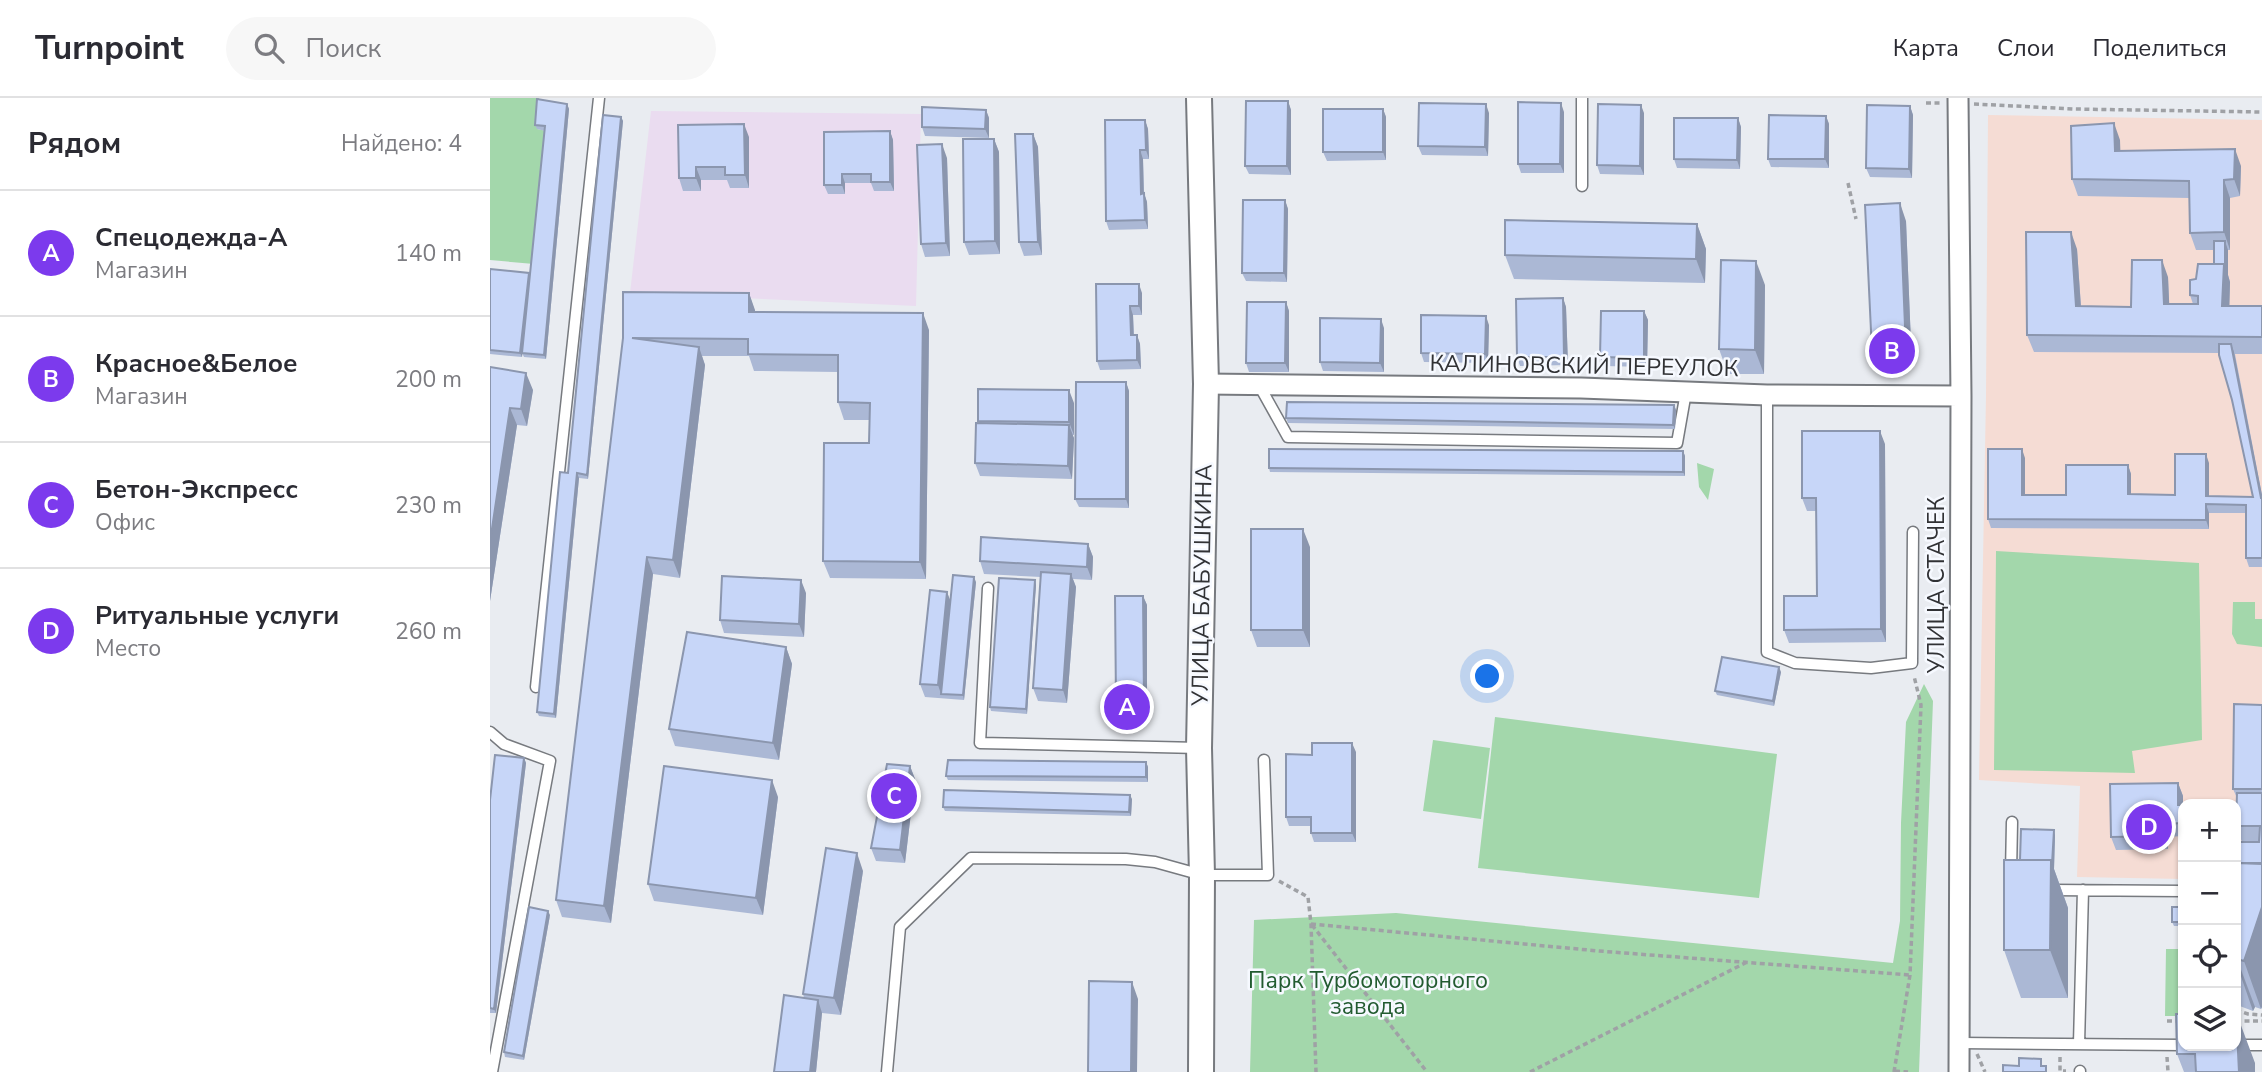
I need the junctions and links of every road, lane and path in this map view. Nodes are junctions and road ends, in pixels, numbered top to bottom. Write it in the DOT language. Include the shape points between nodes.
graph roads {
  1 [pos="599,98"];
  2 [pos="1199,98"];
  3 [pos="1582,98"];
  4 [pos="1959,101"];
  5 [pos="1926,103"];
  6 [pos="2262,113"];
  7 [pos="1848,183"];
  8 [pos="1582,186"];
  9 [pos="1856,219"];
  10 [pos="1206,384"];
  11 [pos="1259,384"];
  12 [pos="1686,392"];
  13 [pos="1767,395"];
  14 [pos="1961,396"];
  15 [pos="1913,532"];
  16 [pos="988,588"];
  17 [pos="1912,663"];
  18 [pos="536,687"];
  19 [pos="490,733"];
  20 [pos="1199,748"];
  21 [pos="1265,760"];
  22 [pos="2012,822"];
  23 [pos="1202,875"];
  24 [pos="1268,875"];
  25 [pos="2011,890"];
  26 [pos="2035,890"];
  27 [pos="2083,890"];
  28 [pos="2178,891"];
  29 [pos="1311,924"];
  30 [pos="1747,962"];
  31 [pos="1910,975"];
  32 [pos="2241,1012"];
  33 [pos="2262,1014"];
  34 [pos="2167,1021"];
  35 [pos="2178,1021"];
  36 [pos="2241,1021"];
  37 [pos="2262,1021"];
  38 [pos="1960,1043"];
  39 [pos="2079,1044"];
  40 [pos="2178,1045"];
  41 [pos="2241,1045"];
  42 [pos="2262,1045"];
  43 [pos="492,1072"];
  44 [pos="887,1072"];
  45 [pos="1201,1072"];
  46 [pos="1316,1072"];
  47 [pos="1427,1072"];
  48 [pos="1530,1072"];
  49 [pos="1895,1072"];
  50 [pos="1908,1072"];
  51 [pos="1959,1072"];
  1 -- 18 [label="lane"];
  2 -- 10 [label="street, УЛИЦА БАБУШКИНА"];
  3 -- 8 [label="lane"];
  4 -- 5 [label="path"];
  4 -- 6 [label="path"];
  4 -- 14 [label="street, УЛИЦА СТАЧЕК"];
  7 -- 9 [label="path"];
  10 -- 11 [label="street, КАЛИНОВСКИЙ ПЕРЕУЛОК"];
  10 -- 20 [label="street, УЛИЦА БАБУШКИНА"];
  11 -- 12 [label="street, КАЛИНОВСКИЙ ПЕРЕУЛОК"];
  11 -- 12 [label="lane" via="1288,436 1302,437 1677,443"];
  12 -- 13 [label="street, КАЛИНОВСКИЙ ПЕРЕУЛОК"];
  13 -- 14 [label="street, КАЛИНОВСКИЙ ПЕРЕУЛОК"];
  13 -- 17 [label="lane" via="1767,652 1795,663 1871,668"];
  14 -- 38 [label="street, УЛИЦА СТАЧЕК"];
  15 -- 17 [label="lane"];
  16 -- 20 [label="lane" via="980,743"];
  17 -- 31 [label="path" via="1921,705"];
  19 -- 43 [label="lane" via="504,744 550,761"];
  20 -- 23 [label="street, УЛИЦА БАБУШКИНА"];
  21 -- 24 [label="lane"];
  22 -- 25 [label="lane"];
  23 -- 24 [label="lane"];
  23 -- 44 [label="lane" via="1126,859 971,858 900,928"];
  23 -- 45 [label="street, УЛИЦА БАБУШКИНА"];
  24 -- 29 [label="path" via="1308,897"];
  26 -- 27 [label="lane"];
  27 -- 28 [label="lane"];
  27 -- 39 [label="lane"];
  29 -- 30 [label="path"];
  29 -- 46 [label="path"];
  29 -- 47 [label="path"];
  30 -- 31 [label="path"];
  30 -- 48 [label="path"];
  31 -- 49 [label="path"];
  32 -- 33 [label="path"];
  34 -- 35 [label="path"];
  36 -- 37 [label="path"];
  38 -- 39 [label="lane"];
  38 -- 51 [label="street, УЛИЦА СТАЧЕК"];
  39 -- 40 [label="lane"];
  41 -- 42 [label="lane"];
  49 -- 50 [label="path"];
}
